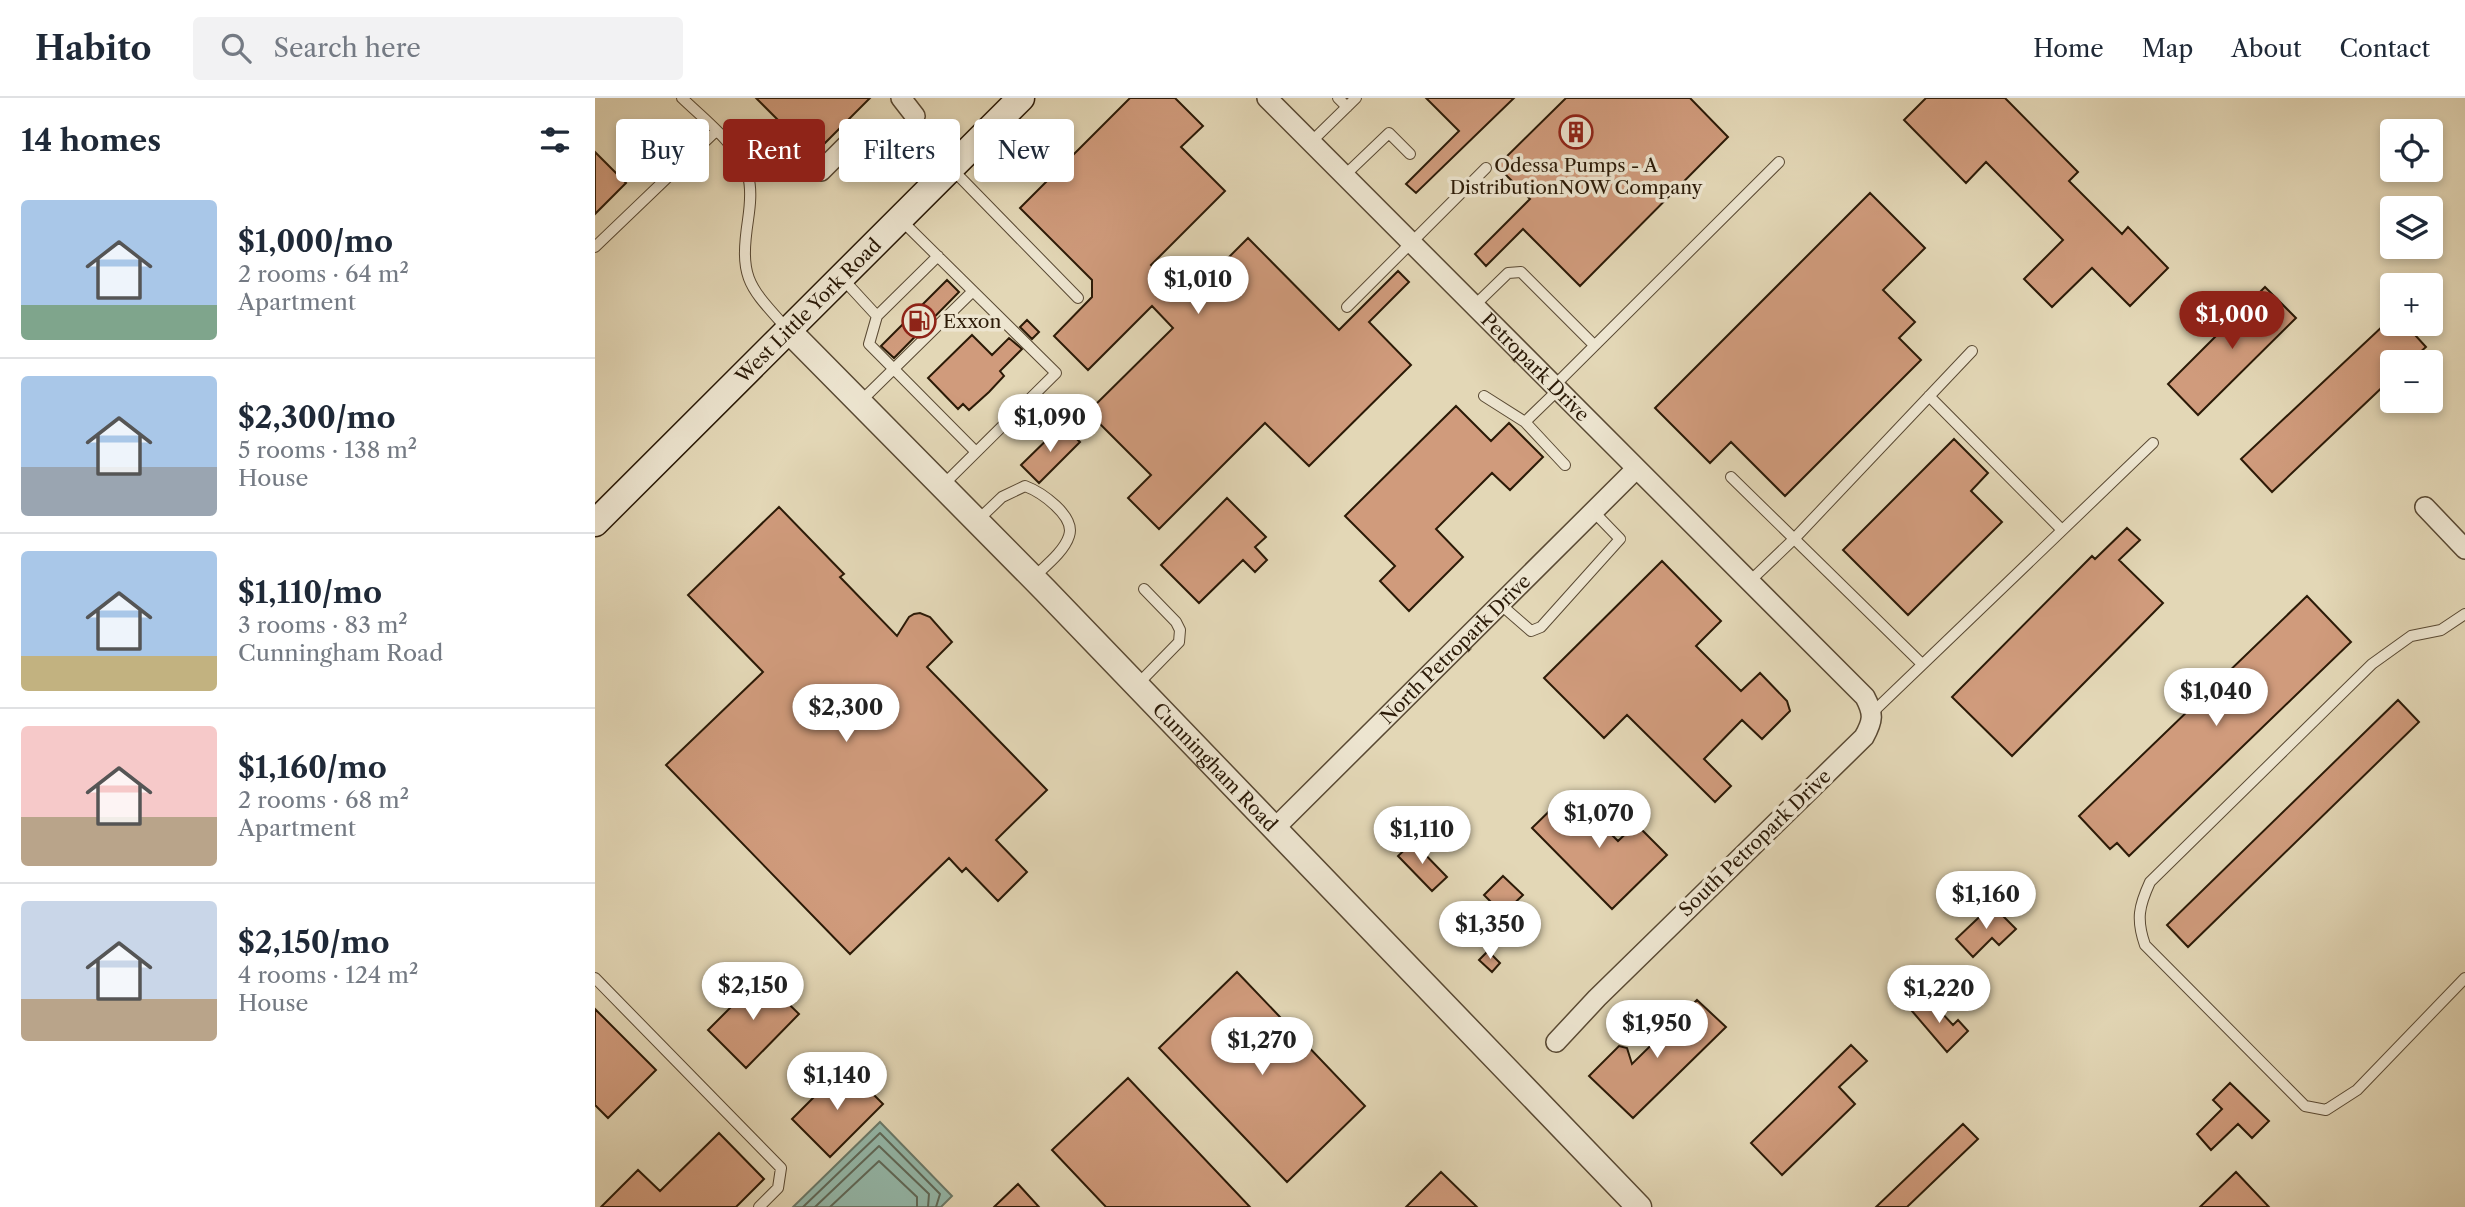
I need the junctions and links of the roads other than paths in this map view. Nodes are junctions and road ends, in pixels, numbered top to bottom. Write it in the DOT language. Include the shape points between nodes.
graph roads {
  1 [pos="682,98"];
  2 [pos="901,98"];
  3 [pos="1021,98"];
  4 [pos="1267,98"];
  5 [pos="1338,98"];
  6 [pos="1356,98"];
  7 [pos="1347,107"];
  8 [pos="915,116"];
  9 [pos="716,131"];
  10 [pos="1311,142"];
  11 [pos="839,154"];
  12 [pos="1410,154"];
  13 [pos="960,159"];
  14 [pos="1779,162"];
  15 [pos="825,168"];
  16 [pos="1486,168"];
  17 [pos="1344,176"];
  18 [pos="960,177"];
  19 [pos="937,182"];
  20 [pos="900,219"];
  21 [pos="1411,243"];
  22 [pos="595,247"];
  23 [pos="938,256"];
  24 [pos="841,278"];
  25 [pos="973,291"];
  26 [pos="1078,298"];
  27 [pos="1474,306"];
  28 [pos="1347,307"];
  29 [pos="877,316"];
  30 [pos="788,330"];
  31 [pos="1594,345"];
  32 [pos="1972,351"];
  33 [pos="893,369"];
  34 [pos="1555,388"];
  35 [pos="1484,396"];
  36 [pos="1929,396"];
  37 [pos="859,402"];
  38 [pos="1525,422"];
  39 [pos="2153,443"];
  40 [pos="977,452"];
  41 [pos="1565,465"];
  42 [pos="1636,469"];
  43 [pos="1731,477"];
  44 [pos="942,486"];
  45 [pos="2425,507"];
  46 [pos="1593,511"];
  47 [pos="976,521"];
  48 [pos="595,523"];
  49 [pos="2062,530"];
  50 [pos="1794,539"];
  51 [pos="2465,548"];
  52 [pos="1033,578"];
  53 [pos="1749,582"];
  54 [pos="1144,589"];
  55 [pos="1500,604"];
  56 [pos="2465,614"];
  57 [pos="1922,664"];
  58 [pos="1137,685"];
  59 [pos="1873,712"];
  60 [pos="1275,828"];
  61 [pos="595,978"];
  62 [pos="2465,978"];
  63 [pos="1556,1042"];
  64 [pos="759,1207"];
  65 [pos="1639,1207"];
  1 -- 9 [label="lane"];
  2 -- 8 [label="street"];
  3 -- 13 [label="main road, West Little York Road"];
  4 -- 10 [label="street, Petropark Drive"];
  5 -- 7 [label="lane"];
  6 -- 7 [label="lane"];
  7 -- 10 [label="lane"];
  9 -- 22 [label="lane"];
  9 -- 30 [label="lane" via="735,150 749,179 745,271 757,295"];
  10 -- 17 [label="street, Petropark Drive"];
  11 -- 15 [label="street"];
  12 -- 17 [label="lane" via="1389,132"];
  14 -- 31 [label="lane"];
  16 -- 21 [label="lane"];
  17 -- 21 [label="street, Petropark Drive"];
  18 -- 26 [label="lane"];
  19 -- 20 [label="main road, West Little York Road"];
  20 -- 23 [label="lane"];
  20 -- 24 [label="main road, West Little York Road"];
  21 -- 27 [label="street, Petropark Drive"];
  21 -- 28 [label="lane"];
  23 -- 25 [label="lane"];
  23 -- 29 [label="lane"];
  24 -- 29 [label="lane"];
  24 -- 30 [label="main road, West Little York Road"];
  25 -- 33 [label="lane"];
  25 -- 40 [label="lane" via="1056,373"];
  27 -- 31 [label="lane" via="1508,273 1521,272"];
  27 -- 34 [label="street, Petropark Drive"];
  29 -- 33 [label="lane" via="869,344"];
  30 -- 37 [label="street, Cunningham Road"];
  30 -- 48 [label="main road, West Little York Road"];
  31 -- 34 [label="lane"];
  32 -- 36 [label="lane"];
  33 -- 37 [label="lane"];
  33 -- 40 [label="lane"];
  34 -- 38 [label="lane"];
  34 -- 42 [label="street, Petropark Drive"];
  35 -- 38 [label="lane"];
  36 -- 49 [label="lane"];
  36 -- 50 [label="lane"];
  37 -- 44 [label="street, Cunningham Road"];
  38 -- 41 [label="lane"];
  39 -- 49 [label="lane"];
  40 -- 44 [label="lane"];
  42 -- 46 [label="street, North Petropark Drive"];
  42 -- 53 [label="street, Petropark Drive"];
  43 -- 50 [label="lane"];
  44 -- 47 [label="street, Cunningham Road"];
  45 -- 51 [label="street"];
  46 -- 55 [label="street, North Petropark Drive"];
  46 -- 55 [label="lane" via="1620,539 1541,627 1531,631"];
  47 -- 52 [label="street, Cunningham Road"];
  47 -- 52 [label="lane" via="1002,497 1025,486 1052,502 1064,516 1069,536"];
  49 -- 57 [label="lane"];
  50 -- 53 [label="lane"];
  50 -- 57 [label="lane"];
  52 -- 58 [label="street, Cunningham Road"];
  53 -- 59 [label="street, Petropark Drive" via="1865,697"];
  54 -- 58 [label="lane" via="1180,630 1179,642"];
  55 -- 60 [label="street, North Petropark Drive"];
  56 -- 62 [label="lane" via="2441,630 2411,636 2372,664 2150,881 2138,925 2145,945 2305,1106 2326,1110 2357,1090"];
  57 -- 59 [label="lane"];
  58 -- 60 [label="street, Cunningham Road"];
  59 -- 63 [label="street, South Petropark Drive" via="1864,737"];
  60 -- 65 [label="street, Cunningham Road"];
  61 -- 64 [label="lane" via="781,1168 778,1188"];
}
